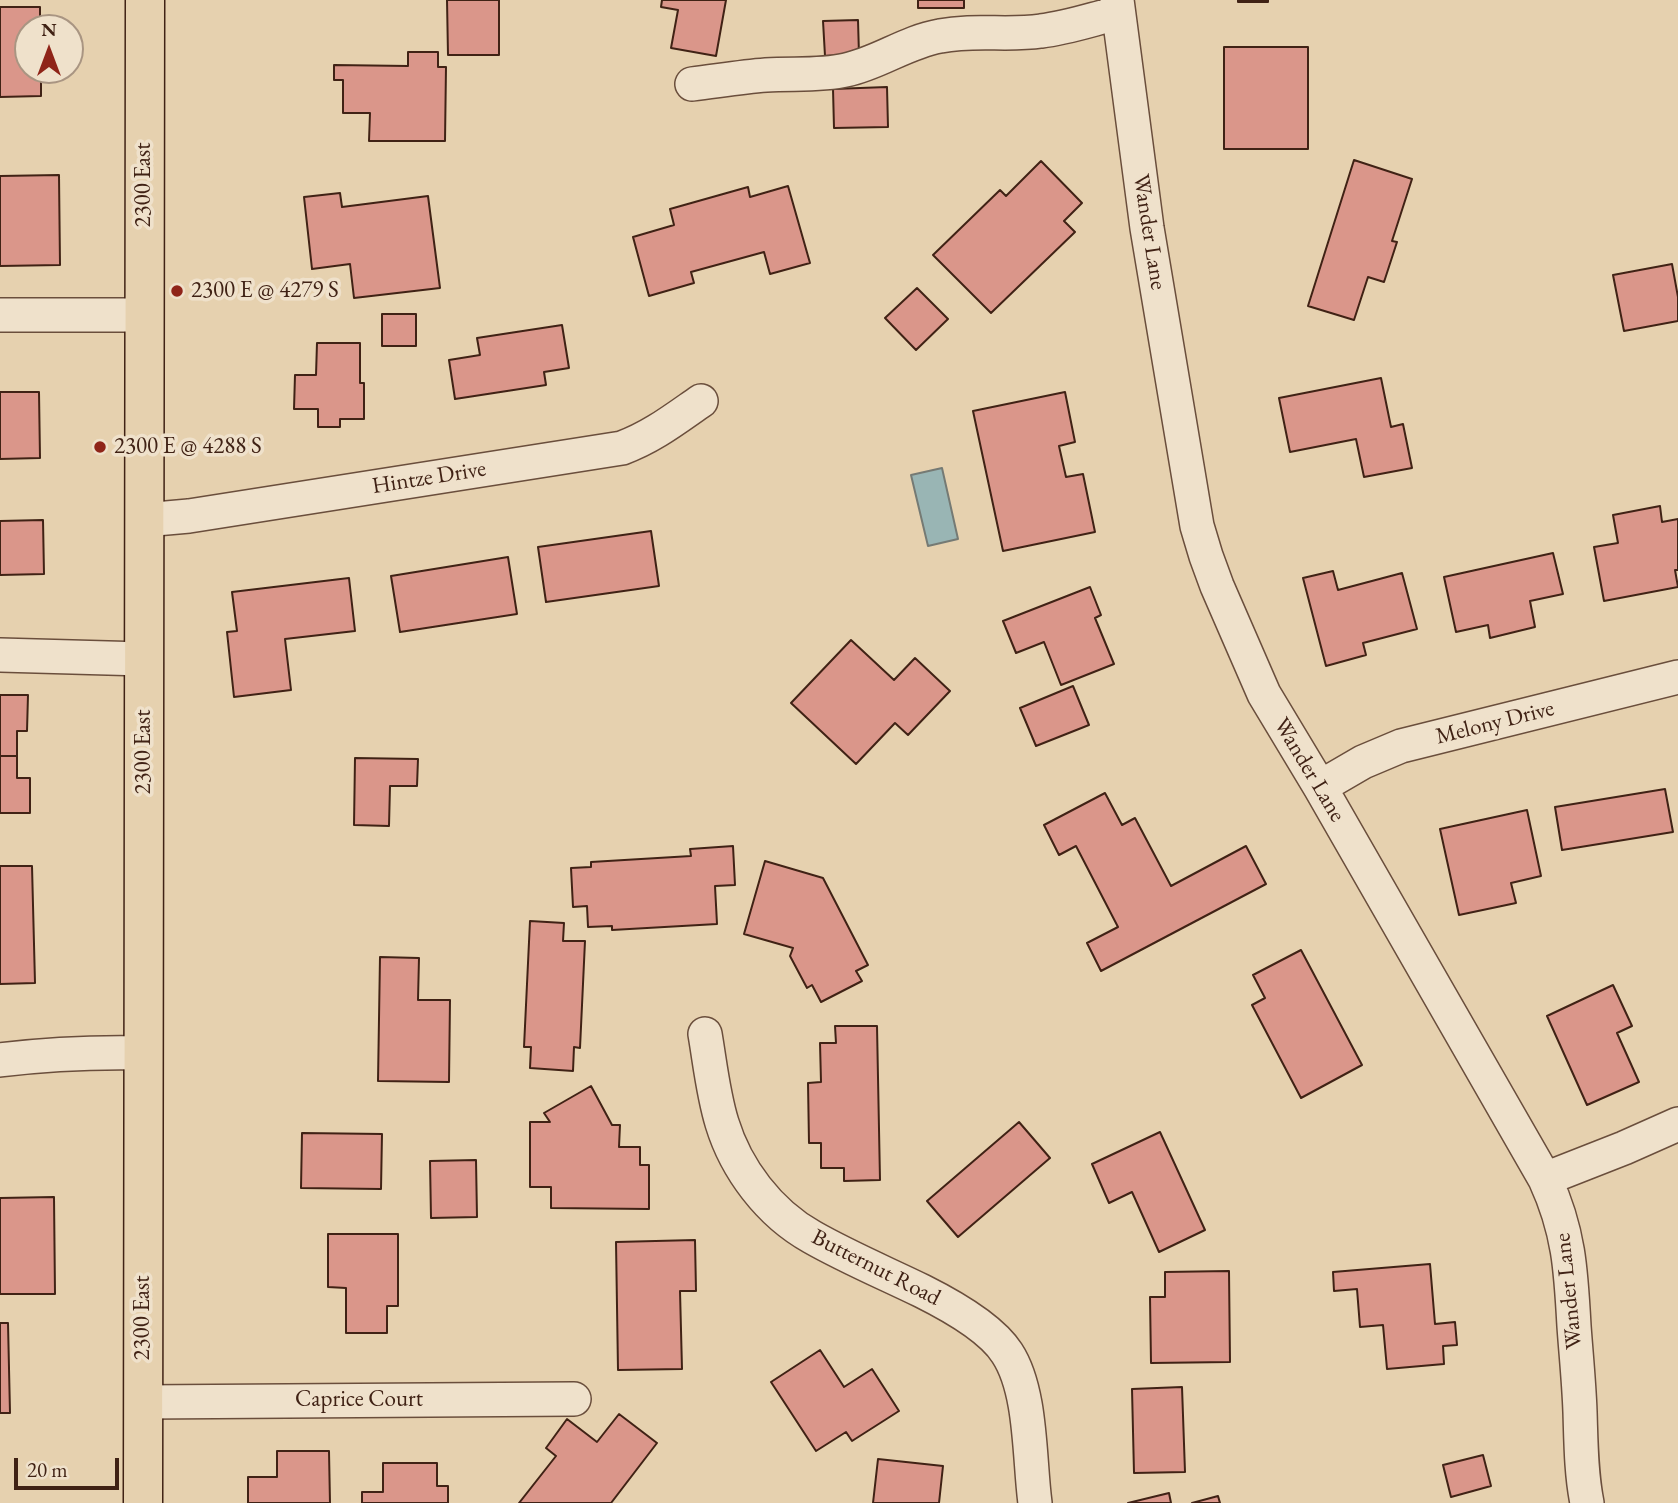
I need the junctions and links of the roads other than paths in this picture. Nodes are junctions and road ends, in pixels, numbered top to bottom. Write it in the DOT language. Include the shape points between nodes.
graph roads {
  1 [pos="145,0"];
  2 [pos="1118,7"];
  3 [pos="692,84"];
  4 [pos="0,315"];
  5 [pos="144,315"];
  6 [pos="701,401"];
  7 [pos="144,520"];
  8 [pos="0,655"];
  9 [pos="144,659"];
  10 [pos="1678,677"];
  11 [pos="1320,787"];
  12 [pos="705,1034"];
  13 [pos="144,1053"];
  14 [pos="0,1060"];
  15 [pos="1678,1124"];
  16 [pos="1545,1179"];
  17 [pos="574,1399"];
  18 [pos="143,1402"];
  19 [pos="143,1503"];
  20 [pos="1035,1503"];
  21 [pos="1587,1503"];
  1 -- 5 [label="main road, 2300 East"];
  2 -- 3 [label="street" via="1042,31 936,36 846,70"];
  2 -- 11 [label="street, Wander Lane" via="1147,228 1197,526 1217,586 1264,694"];
  4 -- 5 [label="street"];
  5 -- 7 [label="main road, 2300 East"];
  6 -- 7 [label="street, Hintze Drive" via="640,442 622,448"];
  7 -- 9 [label="main road, 2300 East"];
  8 -- 9 [label="street"];
  9 -- 13 [label="main road, 2300 East"];
  10 -- 11 [label="street, Melony Drive" via="1401,746"];
  11 -- 16 [label="street, Wander Lane"];
  12 -- 20 [label="street, Butternut Road" via="721,1122 732,1149 765,1199 810,1236 955,1309 1006,1352 1023,1398"];
  13 -- 14 [label="street"];
  13 -- 18 [label="main road, 2300 East"];
  15 -- 16 [label="street"];
  16 -- 21 [label="street, Wander Lane" via="1556,1203 1570,1264"];
  17 -- 18 [label="street, Caprice Court"];
  18 -- 19 [label="main road, 2300 East"];
}
